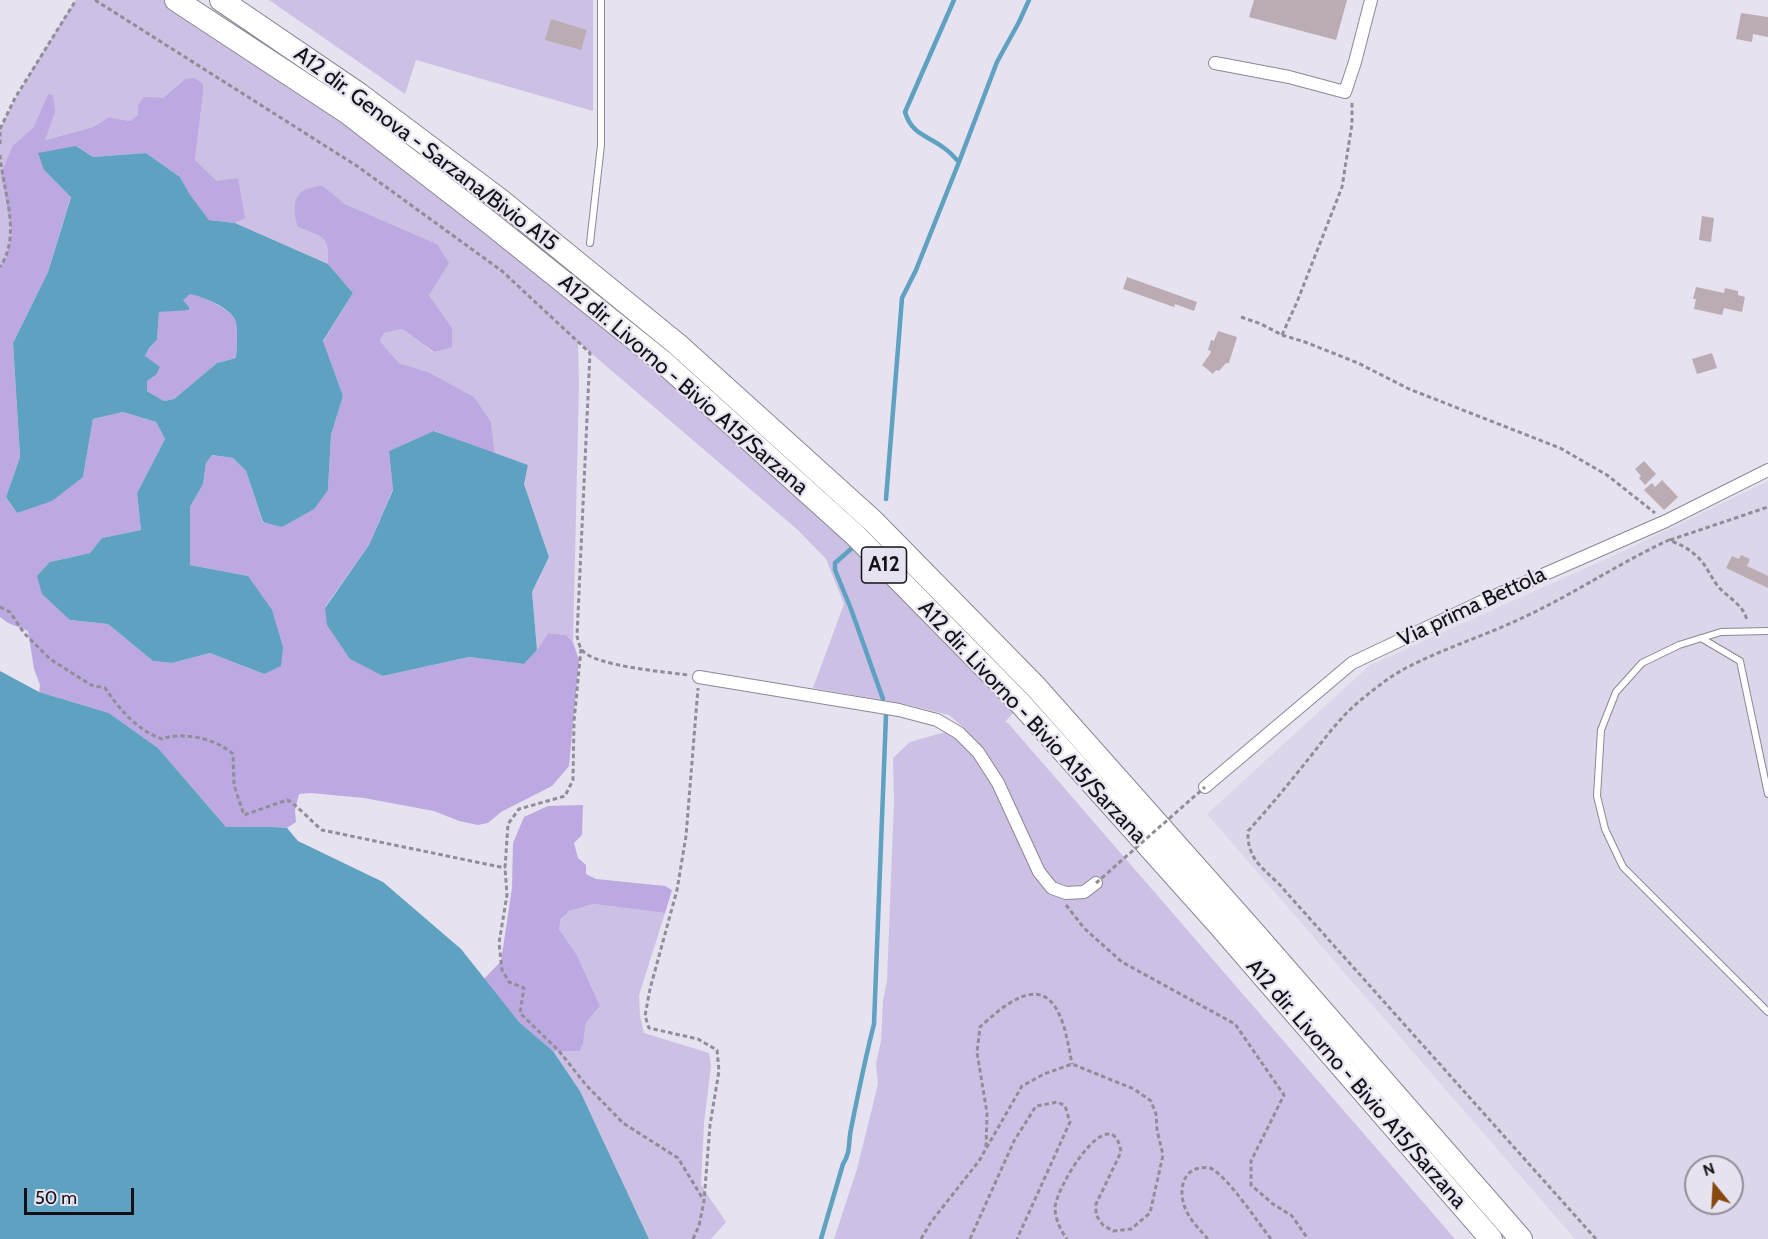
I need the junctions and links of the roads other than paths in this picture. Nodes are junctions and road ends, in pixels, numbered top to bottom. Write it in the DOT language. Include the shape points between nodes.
graph roads {
  1 [pos="176,0"];
  2 [pos="221,0"];
  3 [pos="601,0"];
  4 [pos="1371,0"];
  5 [pos="1215,63"];
  6 [pos="590,243"];
  7 [pos="1768,470"];
  8 [pos="1768,631"];
  9 [pos="1701,638"];
  10 [pos="699,677"];
  11 [pos="1205,788"];
  12 [pos="1768,794"];
  13 [pos="1096,883"];
  14 [pos="1768,1012"];
  15 [pos="1491,1239"];
  16 [pos="1521,1239"];
  1 -- 15 [label="highway, A12 dir. Livorno - Bivio A15/Sarzana / A12" via="348,113 485,219 662,361 855,536 1021,704"];
  2 -- 16 [label="highway, A12 dir. Genova - Sarzana/Bivio A15 / A12" via="360,94 499,200 677,344 873,521 1036,687"];
  3 -- 6 [label="lane" via="601,145"];
  4 -- 5 [label="street" via="1345,92"];
  7 -- 11 [label="street, Via prima Bettola" via="1666,521 1352,663"];
  8 -- 9 [label="lane" via="1721,632"];
  9 -- 12 [label="lane" via="1740,661"];
  9 -- 14 [label="lane" via="1642,663 1616,692 1601,730 1597,795 1605,829 1623,867"];
  10 -- 13 [label="street" via="899,710 937,720 959,733 978,752 998,783 1039,872 1052,888 1066,893 1084,892"];
}
